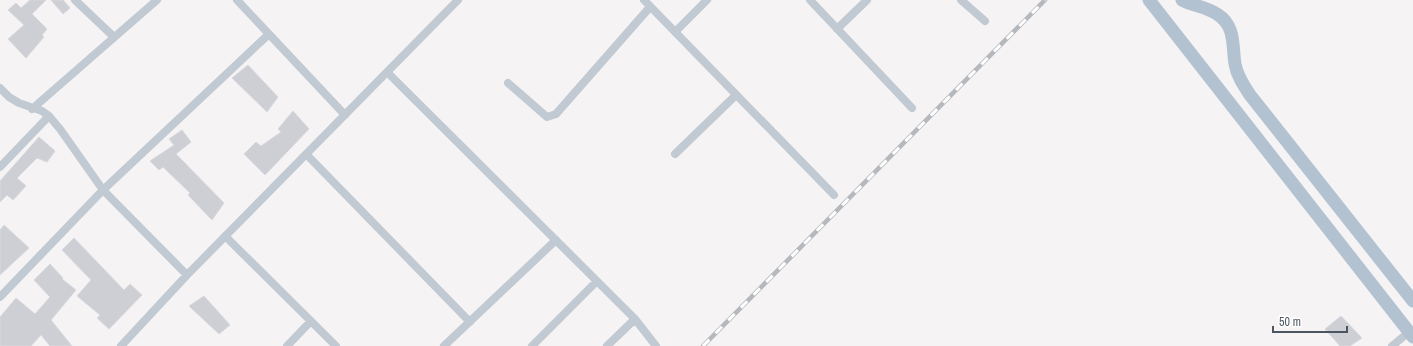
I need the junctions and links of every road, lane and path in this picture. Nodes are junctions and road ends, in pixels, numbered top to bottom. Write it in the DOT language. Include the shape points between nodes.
graph roads {
  1 [pos="75,0"];
  2 [pos="157,0"];
  3 [pos="237,0"];
  4 [pos="458,0"];
  5 [pos="644,0"];
  6 [pos="707,0"];
  7 [pos="810,0"];
  8 [pos="867,0"];
  9 [pos="961,0"];
  10 [pos="1149,0"];
  11 [pos="1182,0"];
  12 [pos="650,7"];
  13 [pos="985,21"];
  14 [pos="837,29"];
  15 [pos="675,32"];
  16 [pos="269,34"];
  17 [pos="114,37"];
  18 [pos="387,72"];
  19 [pos="508,83"];
  20 [pos="0,88"];
  21 [pos="736,95"];
  22 [pos="912,108"];
  23 [pos="32,109"];
  24 [pos="345,115"];
  25 [pos="49,116"];
  26 [pos="306,154"];
  27 [pos="675,154"];
  28 [pos="0,167"];
  29 [pos="103,190"];
  30 [pos="834,195"];
  31 [pos="225,236"];
  32 [pos="556,240"];
  33 [pos="186,275"];
  34 [pos="597,281"];
  35 [pos="0,297"];
  36 [pos="1413,301"];
  37 [pos="635,319"];
  38 [pos="311,321"];
  39 [pos="470,322"];
  40 [pos="1411,335"];
  41 [pos="121,346"];
  42 [pos="287,346"];
  43 [pos="336,346"];
  44 [pos="444,346"];
  45 [pos="532,346"];
  46 [pos="607,346"];
  47 [pos="656,346"];
  48 [pos="1392,346"];
  1 -- 17 [label="street"];
  2 -- 17 [label="street"];
  3 -- 16 [label="street"];
  4 -- 18 [label="street"];
  5 -- 12 [label="street"];
  6 -- 15 [label="street"];
  7 -- 14 [label="street"];
  8 -- 14 [label="street"];
  9 -- 13 [label="street"];
  10 -- 40 [label="main road"];
  11 -- 36 [label="main road" via="1217,13 1227,22 1232,34 1235,65 1250,95"];
  12 -- 15 [label="street"];
  12 -- 19 [label="street" via="556,114 546,117"];
  14 -- 22 [label="street"];
  15 -- 21 [label="street"];
  16 -- 24 [label="street"];
  16 -- 29 [label="street"];
  17 -- 23 [label="street"];
  18 -- 24 [label="street"];
  18 -- 32 [label="street"];
  20 -- 23 [label="street" via="9,97"];
  21 -- 27 [label="street"];
  21 -- 30 [label="street"];
  23 -- 25 [label="street"];
  24 -- 26 [label="street"];
  25 -- 28 [label="street"];
  25 -- 29 [label="street"];
  26 -- 31 [label="street"];
  26 -- 39 [label="street"];
  29 -- 33 [label="street"];
  29 -- 35 [label="street"];
  31 -- 33 [label="street"];
  31 -- 38 [label="street"];
  32 -- 34 [label="street"];
  32 -- 39 [label="street"];
  33 -- 41 [label="street"];
  34 -- 37 [label="street"];
  34 -- 45 [label="street"];
  37 -- 46 [label="street"];
  37 -- 47 [label="street"];
  38 -- 42 [label="street"];
  38 -- 43 [label="street"];
  39 -- 44 [label="street"];
  40 -- 48 [label="street"];
}
